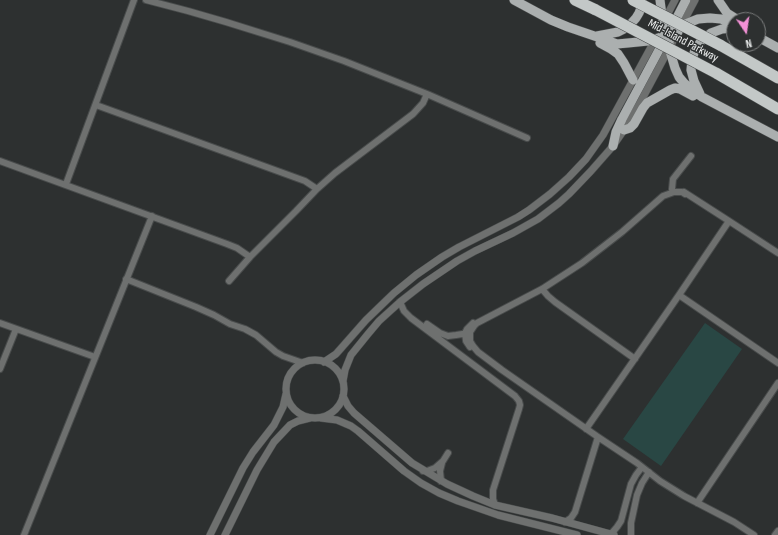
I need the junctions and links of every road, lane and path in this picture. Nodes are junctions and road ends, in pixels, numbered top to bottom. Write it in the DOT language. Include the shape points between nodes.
graph roads {
  1 [pos="134,0"];
  2 [pos="146,0"];
  3 [pos="514,0"];
  4 [pos="575,0"];
  5 [pos="633,0"];
  6 [pos="642,0"];
  7 [pos="660,0"];
  8 [pos="675,0"];
  9 [pos="686,0"];
  10 [pos="695,0"];
  11 [pos="718,0"];
  12 [pos="727,12"];
  13 [pos="726,21"];
  14 [pos="663,22"];
  15 [pos="726,29"];
  16 [pos="667,33"];
  17 [pos="591,35"];
  18 [pos="766,41"];
  19 [pos="669,48"];
  20 [pos="778,48"];
  21 [pos="778,78"];
  22 [pos="633,80"];
  23 [pos="427,94"];
  24 [pos="702,97"];
  25 [pos="96,105"];
  26 [pos="717,105"];
  27 [pos="778,109"];
  28 [pos="624,130"];
  29 [pos="778,137"];
  30 [pos="527,138"];
  31 [pos="613,146"];
  32 [pos="691,156"];
  33 [pos="0,161"];
  34 [pos="66,184"];
  35 [pos="317,189"];
  36 [pos="672,189"];
  37 [pos="685,194"];
  38 [pos="660,198"];
  39 [pos="152,216"];
  40 [pos="729,221"];
  41 [pos="778,253"];
  42 [pos="250,257"];
  43 [pos="126,279"];
  44 [pos="228,281"];
  45 [pos="542,289"];
  46 [pos="679,294"];
  47 [pos="391,296"];
  48 [pos="399,303"];
  49 [pos="0,323"];
  50 [pos="427,324"];
  51 [pos="16,329"];
  52 [pos="468,333"];
  53 [pos="95,357"];
  54 [pos="635,359"];
  55 [pos="324,362"];
  56 [pos="303,363"];
  57 [pos="778,363"];
  58 [pos="0,369"];
  59 [pos="343,381"];
  60 [pos="778,383"];
  61 [pos="286,394"];
  62 [pos="343,396"];
  63 [pos="311,418"];
  64 [pos="321,418"];
  65 [pos="586,429"];
  66 [pos="598,437"];
  67 [pos="448,454"];
  68 [pos="443,461"];
  69 [pos="642,467"];
  70 [pos="423,470"];
  71 [pos="649,472"];
  72 [pos="441,481"];
  73 [pos="628,493"];
  74 [pos="637,495"];
  75 [pos="697,503"];
  76 [pos="495,505"];
  77 [pos="575,512"];
  78 [pos="566,522"];
  79 [pos="580,526"];
  80 [pos="778,531"];
  81 [pos="24,535"];
  82 [pos="210,535"];
  83 [pos="225,535"];
  84 [pos="577,535"];
  85 [pos="613,535"];
  86 [pos="631,535"];
  87 [pos="754,535"];
  88 [pos="775,535"];
  1 -- 25 [label="street"];
  2 -- 23 [label="street" via="207,16 310,49"];
  3 -- 17 [label="main road" via="557,22"];
  4 -- 27 [label="highway, Mid-Island Parkway, bridge" via="716,73"];
  5 -- 21 [label="highway, Mid-Island Parkway, bridge"];
  6 -- 17 [label="main road" via="639,13 628,27 618,32"];
  7 -- 14 [label="main road"];
  8 -- 14 [label="street"];
  9 -- 16 [label="main road"];
  10 -- 16 [label="street"];
  11 -- 12 [label="main road"];
  13 -- 16 [label="main road" via="698,19"];
  14 -- 16 [label="main road"];
  15 -- 24 [label="main road" via="711,33 695,50 691,70"];
  16 -- 17 [label="main road" via="634,43 617,44"];
  16 -- 19 [label="main road"];
  16 -- 22 [label="street"];
  16 -- 31 [label="main road" via="622,119"];
  17 -- 22 [label="main road" via="593,40 618,54"];
  18 -- 20 [label="main road"];
  19 -- 24 [label="main road" via="679,77"];
  19 -- 28 [label="street"];
  22 -- 47 [label="street" via="595,147 559,187 518,217 442,257"];
  23 -- 30 [label="street"];
  23 -- 35 [label="street" via="413,114"];
  24 -- 26 [label="main road"];
  25 -- 34 [label="street"];
  25 -- 35 [label="street" via="305,181"];
  26 -- 28 [label="main road" via="708,106 683,90 672,89 647,103 634,124"];
  26 -- 29 [label="main road"];
  28 -- 31 [label="street"];
  31 -- 48 [label="street" via="569,194 548,211 513,233 457,262"];
  32 -- 36 [label="street" via="673,179"];
  33 -- 34 [label="street"];
  34 -- 39 [label="street"];
  35 -- 42 [label="street"];
  36 -- 37 [label="street"];
  36 -- 38 [label="street"];
  37 -- 38 [label="street" via="674,192"];
  37 -- 40 [label="street"];
  38 -- 45 [label="street" via="604,247"];
  39 -- 42 [label="street" via="237,248"];
  39 -- 43 [label="street"];
  40 -- 41 [label="street"];
  40 -- 46 [label="street"];
  42 -- 44 [label="street"];
  43 -- 53 [label="street"];
  43 -- 56 [label="street" via="245,329 276,352"];
  45 -- 52 [label="street" via="484,318"];
  45 -- 54 [label="street" via="555,302"];
  46 -- 54 [label="street"];
  46 -- 57 [label="street"];
  47 -- 48 [label="street"];
  47 -- 55 [label="street" via="336,354"];
  48 -- 59 [label="street" via="375,326 351,355 344,370"];
  48 -- 76 [label="street" via="411,318 519,401 519,409 493,490"];
  49 -- 51 [label="street"];
  50 -- 52 [label="street" via="448,336"];
  51 -- 53 [label="street"];
  51 -- 58 [label="street"];
  52 -- 65 [label="street" via="465,338 472,349"];
  53 -- 81 [label="street"];
  54 -- 65 [label="street"];
  55 -- 56 [label="street" via="315,360"];
  55 -- 59 [label="street" via="337,370"];
  56 -- 61 [label="street" via="289,376"];
  59 -- 62 [label="street"];
  60 -- 75 [label="street"];
  61 -- 63 [label="street" via="293,408"];
  61 -- 82 [label="street" via="274,425 243,468"];
  62 -- 64 [label="street" via="334,411"];
  62 -- 70 [label="street" via="354,413"];
  63 -- 64 [label="street"];
  63 -- 83 [label="street" via="290,425 274,442"];
  64 -- 84 [label="street" via="337,420 351,426 404,471 458,502"];
  65 -- 66 [label="street"];
  66 -- 69 [label="street"];
  66 -- 77 [label="street"];
  67 -- 68 [label="street"];
  68 -- 70 [label="street" via="435,468"];
  68 -- 72 [label="street"];
  69 -- 71 [label="street"];
  69 -- 73 [label="street" via="633,479"];
  70 -- 72 [label="street"];
  71 -- 74 [label="street"];
  71 -- 75 [label="street"];
  72 -- 76 [label="street"];
  73 -- 74 [label="street" via="633,492"];
  73 -- 85 [label="street" via="621,521"];
  74 -- 86 [label="street"];
  75 -- 87 [label="street"];
  76 -- 78 [label="street"];
  77 -- 78 [label="street"];
  77 -- 79 [label="street"];
  78 -- 79 [label="street"];
  79 -- 85 [label="street"];
  80 -- 88 [label="street"];
}
